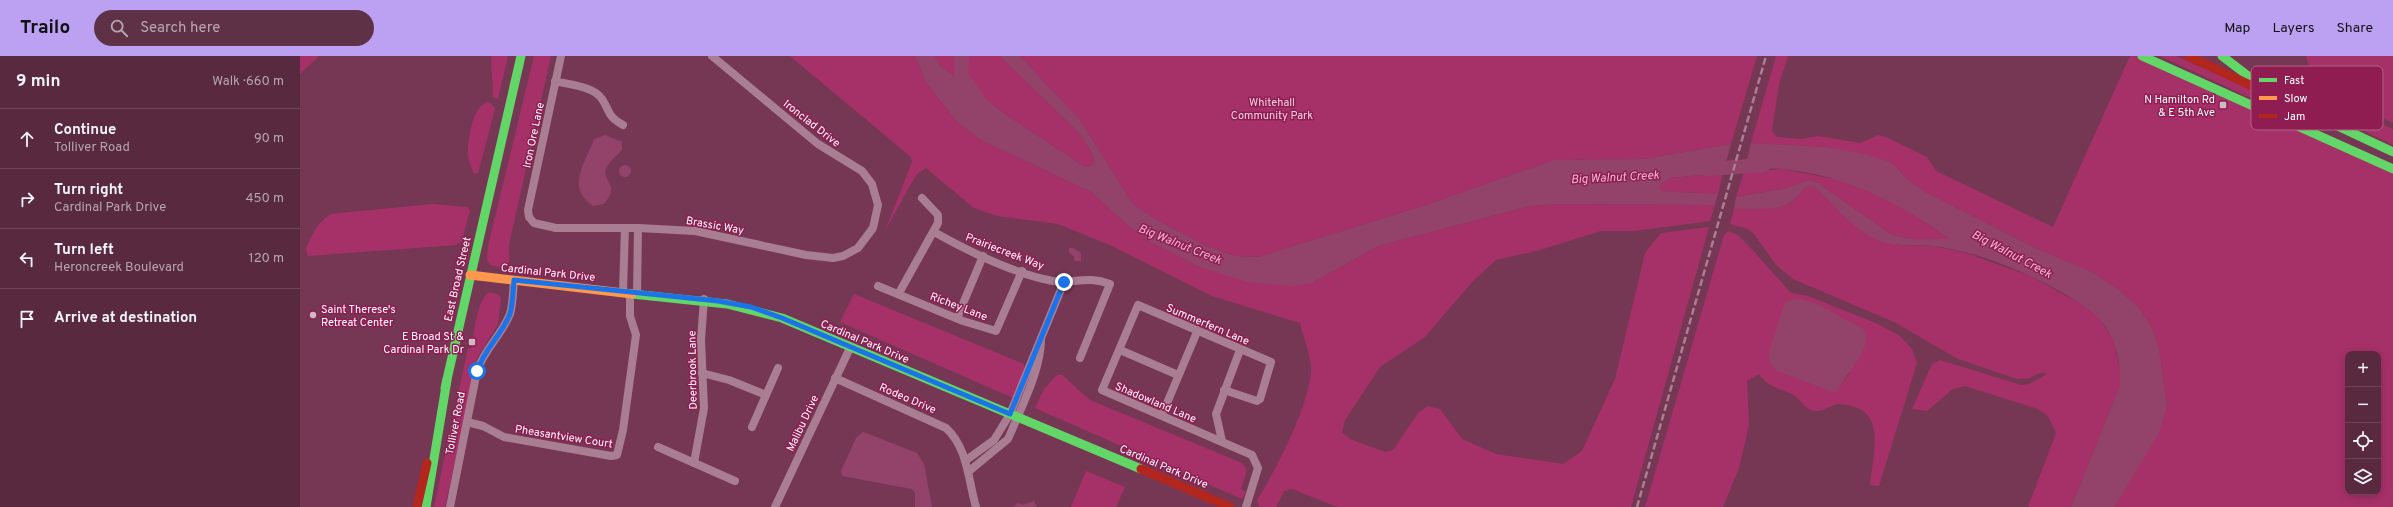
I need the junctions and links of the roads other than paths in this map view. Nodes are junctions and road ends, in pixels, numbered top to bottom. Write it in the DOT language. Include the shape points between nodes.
graph roads {
  1 [pos="521,56"];
  2 [pos="561,56"];
  3 [pos="712,56"];
  4 [pos="2142,56"];
  5 [pos="2188,56"];
  6 [pos="2222,56"];
  7 [pos="2251,78"];
  8 [pos="555,82"];
  9 [pos="2251,85"];
  10 [pos="2251,105"];
  11 [pos="623,125"];
  12 [pos="2306,130"];
  13 [pos="2347,130"];
  14 [pos="2393,152"];
  15 [pos="2393,169"];
  16 [pos="922,198"];
  17 [pos="877,216"];
  18 [pos="529,218"];
  19 [pos="624,228"];
  20 [pos="638,228"];
  21 [pos="934,232"];
  22 [pos="983,256"];
  23 [pos="1022,271"];
  24 [pos="470,275"];
  25 [pos="514,280"];
  26 [pos="1064,282"];
  27 [pos="878,286"];
  28 [pos="630,293"];
  29 [pos="899,294"];
  30 [pos="704,299"];
  31 [pos="1138,305"];
  32 [pos="957,318"];
  33 [pos="1197,332"];
  34 [pos="850,348"];
  35 [pos="1120,350"];
  36 [pos="1240,350"];
  37 [pos="1080,358"];
  38 [pos="778,368"];
  39 [pos="702,373"];
  40 [pos="1178,376"];
  41 [pos="835,378"];
  42 [pos="447,380"];
  43 [pos="1224,390"];
  44 [pos="766,395"];
  45 [pos="1162,415"];
  46 [pos="1014,416"];
  47 [pos="467,422"];
  48 [pos="752,427"];
  49 [pos="1222,441"];
  50 [pos="658,447"];
  51 [pos="965,461"];
  52 [pos="694,463"];
  53 [pos="968,472"];
  54 [pos="735,481"];
  55 [pos="417,507"];
  56 [pos="426,507"];
  57 [pos="450,507"];
  58 [pos="775,507"];
  59 [pos="976,507"];
  60 [pos="1230,507"];
  61 [pos="1246,507"];
  1 -- 24 [label="main road, East Broad Street"];
  2 -- 8 [label="street, Iron Ore Lane"];
  3 -- 17 [label="street, Ironclad Drive" via="818,144 862,171 872,184 876,196"];
  4 -- 10 [label="main road"];
  5 -- 9 [label="main road"];
  6 -- 7 [label="main road"];
  8 -- 11 [label="street" via="596,94 602,99 611,118"];
  8 -- 18 [label="street, Iron Ore Lane" via="529,203"];
  12 -- 15 [label="main road"];
  13 -- 14 [label="main road"];
  16 -- 21 [label="street" via="938,215"];
  17 -- 20 [label="street, Brassic Way" via="874,228 858,248 844,256 833,258 806,255 695,231"];
  18 -- 19 [label="street, Brassic Way" via="534,222 556,228"];
  19 -- 20 [label="street, Brassic Way"];
  19 -- 28 [label="street"];
  20 -- 28 [label="street"];
  21 -- 22 [label="street, Prairiecreek Way"];
  21 -- 29 [label="street"];
  22 -- 23 [label="street, Prairiecreek Way"];
  22 -- 32 [label="street"];
  23 -- 26 [label="street, Prairiecreek Way"];
  23 -- 32 [label="street, Richey Lane" via="996,332"];
  24 -- 25 [label="main road, Cardinal Park Drive"];
  24 -- 42 [label="main road, East Broad Street"];
  25 -- 28 [label="main road, Cardinal Park Drive"];
  25 -- 47 [label="street, Tolliver Road" via="510,314 482,357"];
  26 -- 37 [label="street, Prairiecreek Way" via="1090,279 1110,284"];
  26 -- 46 [label="street" via="1041,334"];
  27 -- 29 [label="street, Richey Lane"];
  28 -- 30 [label="main road, Cardinal Park Drive"];
  28 -- 47 [label="street, Pheasantview Court" via="630,316 636,335 623,430 617,455 610,456 504,437 491,429"];
  29 -- 32 [label="street, Richey Lane"];
  30 -- 34 [label="main road, Cardinal Park Drive" via="751,307"];
  30 -- 39 [label="street, Deerbrook Lane"];
  31 -- 33 [label="street, Summerfern Lane"];
  31 -- 35 [label="street, Shadowland Lane"];
  33 -- 36 [label="street, Summerfern Lane"];
  33 -- 40 [label="street"];
  34 -- 41 [label="street, Malibu Drive"];
  34 -- 46 [label="main road, Cardinal Park Drive"];
  35 -- 40 [label="street"];
  35 -- 45 [label="street, Shadowland Lane" via="1102,390"];
  36 -- 43 [label="street"];
  36 -- 43 [label="street, Summerfern Lane" via="1271,362 1260,399 1257,401"];
  38 -- 44 [label="street"];
  39 -- 44 [label="street" via="730,380"];
  39 -- 52 [label="street, Deerbrook Lane" via="704,408"];
  40 -- 45 [label="street"];
  41 -- 51 [label="street, Rodeo Drive" via="940,424 954,435"];
  41 -- 58 [label="street, Malibu Drive"];
  42 -- 55 [label="main road, East Broad Street"];
  42 -- 56 [label="main road"];
  43 -- 49 [label="street" via="1216,414"];
  44 -- 48 [label="street"];
  45 -- 49 [label="street, Shadowland Lane"];
  46 -- 51 [label="street" via="994,440"];
  46 -- 53 [label="street" via="1008,439"];
  46 -- 60 [label="main road, Cardinal Park Drive"];
  47 -- 57 [label="street, Tolliver Road"];
  49 -- 61 [label="street, Shadowland Lane" via="1252,455 1255,459 1257,473"];
  50 -- 52 [label="street"];
  51 -- 53 [label="street, Rodeo Drive"];
  52 -- 54 [label="street"];
  53 -- 59 [label="street, Rodeo Drive"];
}
